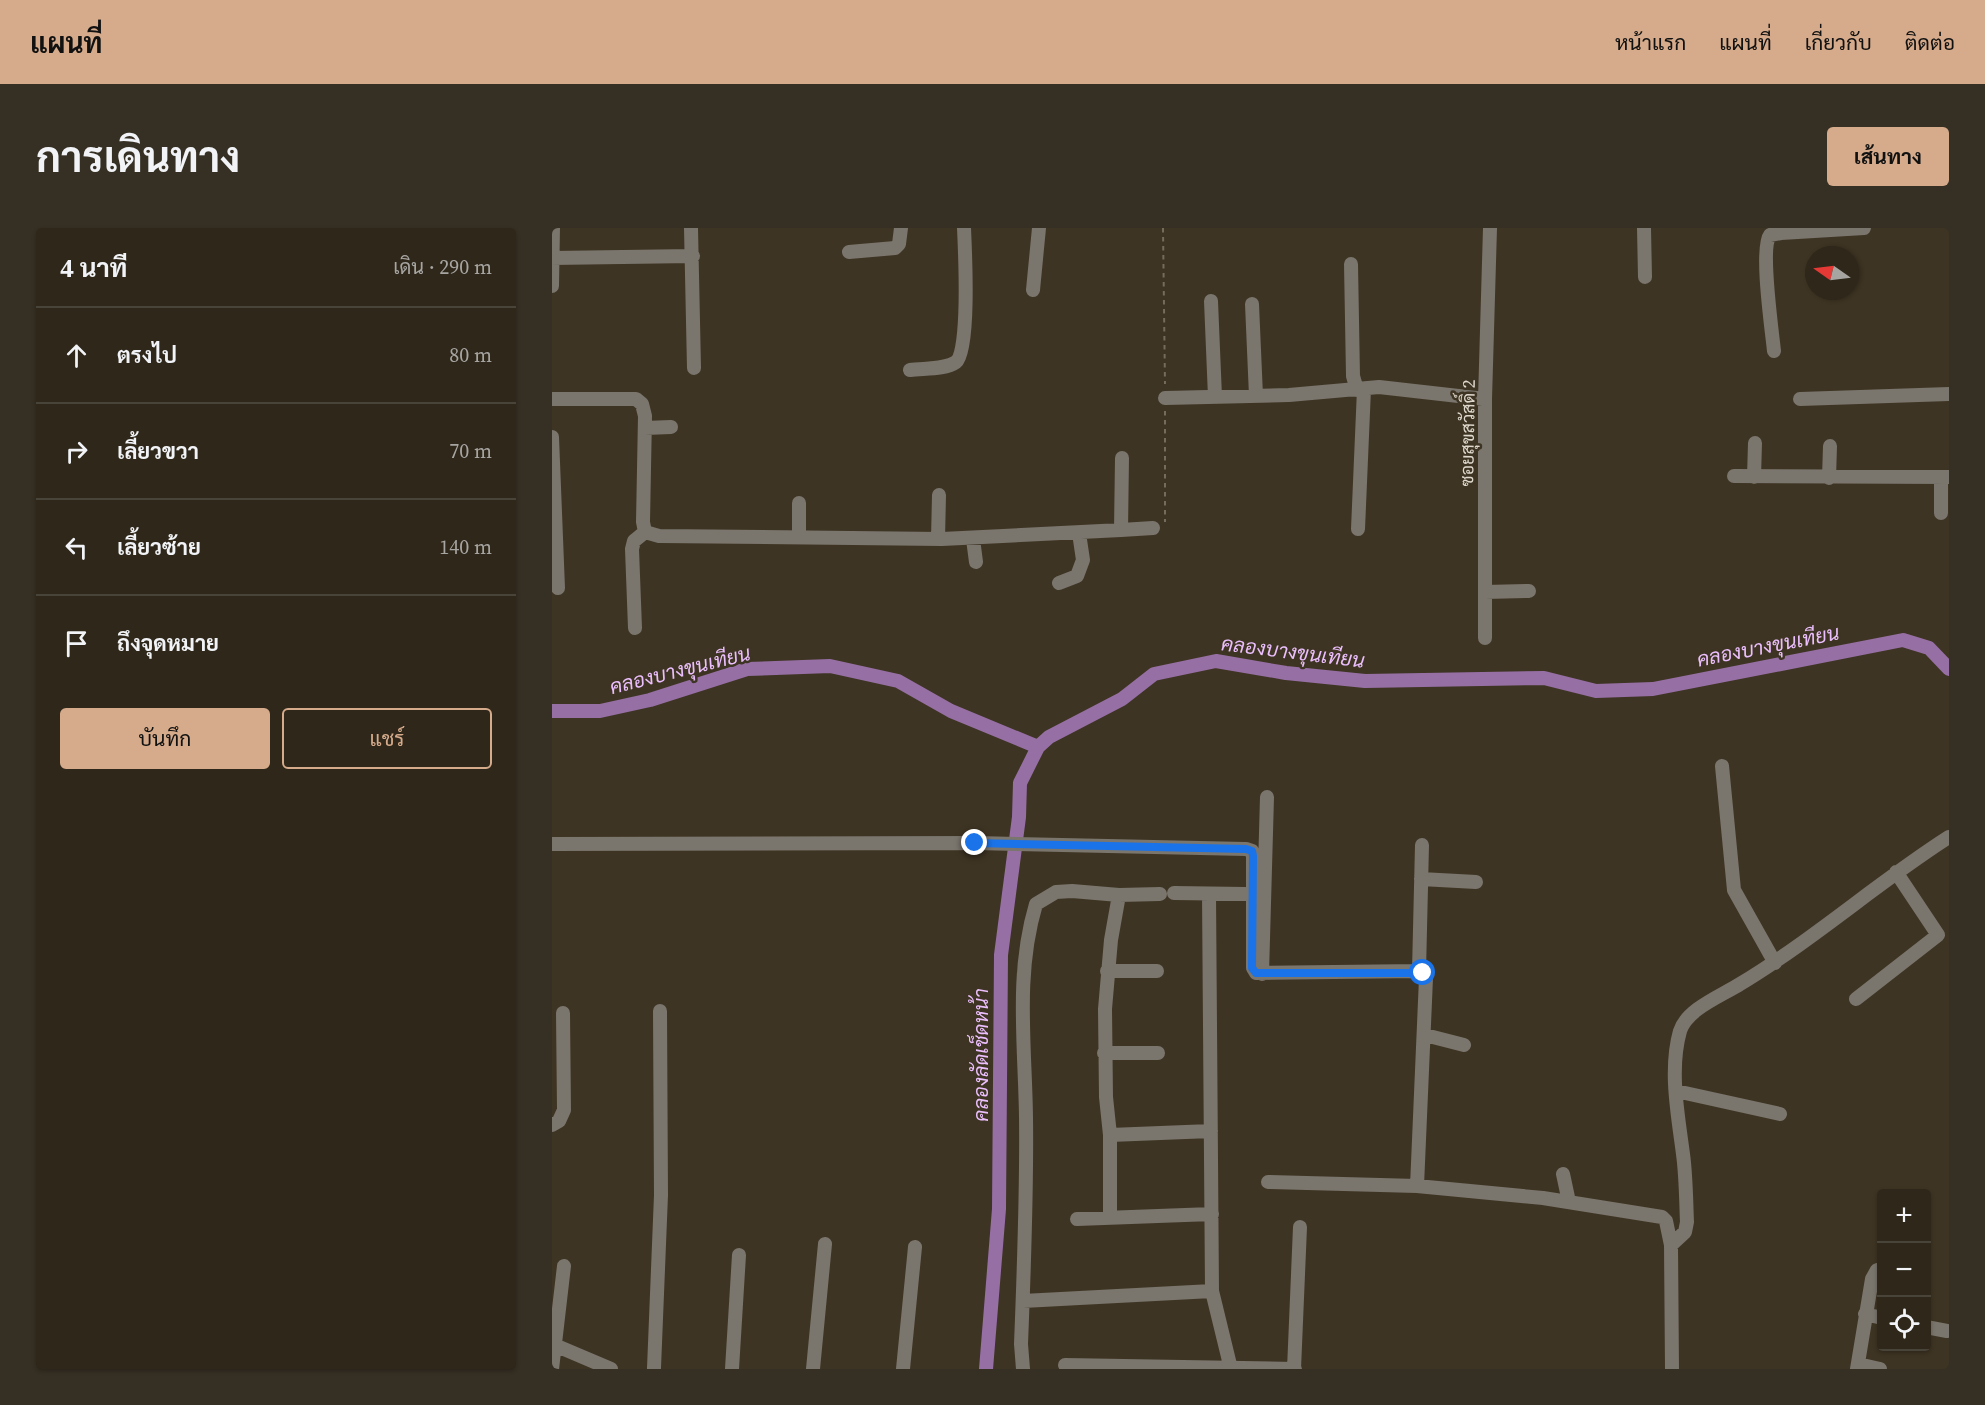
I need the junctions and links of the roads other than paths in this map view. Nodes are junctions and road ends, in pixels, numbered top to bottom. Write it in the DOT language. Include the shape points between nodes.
graph roads {
  1 [pos="553,228"];
  2 [pos="691,228"];
  3 [pos="901,228"];
  4 [pos="964,228"];
  5 [pos="1039,228"];
  6 [pos="1490,228"];
  7 [pos="1644,228"];
  8 [pos="1864,228"];
  9 [pos="849,252"];
  10 [pos="693,256"];
  11 [pos="552,258"];
  12 [pos="1351,264"];
  13 [pos="1645,277"];
  14 [pos="552,286"];
  15 [pos="1033,290"];
  16 [pos="1211,301"];
  17 [pos="1252,304"];
  18 [pos="1774,351"];
  19 [pos="694,368"];
  20 [pos="910,370"];
  21 [pos="1361,390"];
  22 [pos="1949,394"];
  23 [pos="1256,396"];
  24 [pos="1215,397"];
  25 [pos="1165,398"];
  26 [pos="552,399"];
  27 [pos="1485,399"];
  28 [pos="1800,399"];
  29 [pos="671,427"];
  30 [pos="645,428"];
  31 [pos="552,437"];
  32 [pos="1755,443"];
  33 [pos="1830,446"];
  34 [pos="1122,458"];
  35 [pos="1734,477"];
  36 [pos="1754,477"];
  37 [pos="1829,478"];
  38 [pos="1945,478"];
  39 [pos="939,495"];
  40 [pos="799,503"];
  41 [pos="1941,513"];
  42 [pos="1153,528"];
  43 [pos="1358,529"];
  44 [pos="1121,531"];
  45 [pos="645,532"];
  46 [pos="1079,533"];
  47 [pos="799,536"];
  48 [pos="939,539"];
  49 [pos="973,539"];
  50 [pos="554,542"];
  51 [pos="976,562"];
  52 [pos="1059,583"];
  53 [pos="558,588"];
  54 [pos="1529,591"];
  55 [pos="1485,592"];
  56 [pos="635,628"];
  57 [pos="1485,638"];
  58 [pos="1722,766"];
  59 [pos="1267,797"];
  60 [pos="1949,837"];
  61 [pos="552,844"];
  62 [pos="1422,845"];
  63 [pos="1896,872"];
  64 [pos="1421,879"];
  65 [pos="1476,882"];
  66 [pos="1174,893"];
  67 [pos="1160,894"];
  68 [pos="1209,894"];
  69 [pos="1245,894"];
  70 [pos="1119,895"];
  71 [pos="1944,939"];
  72 [pos="1775,963"];
  73 [pos="1107,971"];
  74 [pos="1157,971"];
  75 [pos="1419,971"];
  76 [pos="1262,974"];
  77 [pos="1856,999"];
  78 [pos="660,1011"];
  79 [pos="563,1013"];
  80 [pos="1425,1035"];
  81 [pos="1464,1045"];
  82 [pos="1104,1053"];
  83 [pos="1158,1053"];
  84 [pos="1676,1091"];
  85 [pos="1779,1114"];
  86 [pos="552,1125"];
  87 [pos="1211,1131"];
  88 [pos="1110,1135"];
  89 [pos="1563,1174"];
  90 [pos="1268,1182"];
  91 [pos="1417,1186"];
  92 [pos="1569,1202"];
  93 [pos="1212,1214"];
  94 [pos="1110,1218"];
  95 [pos="1077,1219"];
  96 [pos="1300,1227"];
  97 [pos="825,1244"];
  98 [pos="1671,1245"];
  99 [pos="915,1247"];
  100 [pos="739,1255"];
  101 [pos="564,1266"];
  102 [pos="1877,1270"];
  103 [pos="1212,1291"];
  104 [pos="1023,1301"];
  105 [pos="1865,1314"];
  106 [pos="1877,1317"];
  107 [pos="1931,1328"];
  108 [pos="1947,1331"];
  109 [pos="553,1345"];
  110 [pos="1065,1365"];
  111 [pos="1858,1367"];
  112 [pos="1231,1368"];
  113 [pos="552,1369"];
  114 [pos="611,1369"];
  115 [pos="650,1369"];
  116 [pos="732,1369"];
  117 [pos="813,1369"];
  118 [pos="903,1369"];
  119 [pos="1023,1369"];
  120 [pos="1294,1369"];
  121 [pos="1672,1369"];
  122 [pos="1881,1369"];
  1 -- 11 [label="street"];
  2 -- 10 [label="street"];
  3 -- 9 [label="street" via="895,248"];
  4 -- 20 [label="street" via="963,353 952,364"];
  5 -- 15 [label="street"];
  6 -- 27 [label="street, ซอยสุขสวัสดิ์ 2"];
  7 -- 13 [label="street"];
  8 -- 18 [label="street" via="1781,233 1767,239"];
  10 -- 11 [label="street"];
  10 -- 19 [label="street"];
  11 -- 14 [label="street"];
  12 -- 21 [label="street" via="1353,376"];
  16 -- 24 [label="street"];
  17 -- 23 [label="street"];
  21 -- 23 [label="street"];
  21 -- 27 [label="street" via="1379,387"];
  21 -- 43 [label="street"];
  22 -- 28 [label="street"];
  23 -- 24 [label="street"];
  24 -- 25 [label="street"];
  26 -- 30 [label="street" via="636,399 642,404"];
  27 -- 55 [label="street, ซอยสุขสวัสดิ์ 2"];
  29 -- 30 [label="street"];
  30 -- 45 [label="street"];
  31 -- 50 [label="street"];
  32 -- 36 [label="street"];
  33 -- 37 [label="street"];
  34 -- 44 [label="street"];
  35 -- 36 [label="street"];
  36 -- 37 [label="street"];
  37 -- 38 [label="street"];
  38 -- 41 [label="street"];
  39 -- 48 [label="street"];
  40 -- 47 [label="street"];
  42 -- 44 [label="street"];
  44 -- 46 [label="street"];
  45 -- 47 [label="street" via="659,536"];
  45 -- 56 [label="street" via="634,541 632,549"];
  46 -- 49 [label="street"];
  46 -- 52 [label="street" via="1082,567 1077,576"];
  47 -- 48 [label="street"];
  48 -- 49 [label="street"];
  49 -- 51 [label="street"];
  50 -- 53 [label="street"];
  54 -- 55 [label="street"];
  55 -- 57 [label="street, ซอยสุขสวัสดิ์ 2"];
  58 -- 72 [label="street" via="1734,890"];
  59 -- 76 [label="street"];
  60 -- 63 [label="street"];
  61 -- 76 [label="street" via="1046,843 1252,851 1252,968"];
  62 -- 64 [label="street"];
  63 -- 71 [label="street"];
  63 -- 72 [label="street"];
  64 -- 65 [label="street"];
  64 -- 75 [label="street"];
  66 -- 68 [label="street"];
  67 -- 70 [label="street"];
  68 -- 69 [label="street"];
  68 -- 87 [label="street"];
  70 -- 73 [label="street"];
  70 -- 104 [label="street" via="1056,892 1036,904 1031,922 1021,1004 1026,1177"];
  71 -- 77 [label="street"];
  72 -- 84 [label="street" via="1683,1023 1678,1041"];
  73 -- 74 [label="street"];
  73 -- 82 [label="street"];
  75 -- 76 [label="street"];
  75 -- 80 [label="street" via="1426,978"];
  78 -- 115 [label="street" via="661,1195"];
  79 -- 86 [label="street" via="564,1110"];
  80 -- 81 [label="street"];
  80 -- 91 [label="street"];
  82 -- 83 [label="street"];
  82 -- 88 [label="street"];
  84 -- 85 [label="street"];
  84 -- 98 [label="street" via="1687,1222 1685,1232"];
  87 -- 88 [label="street"];
  87 -- 93 [label="street"];
  88 -- 94 [label="street"];
  89 -- 92 [label="street"];
  90 -- 91 [label="street"];
  91 -- 92 [label="street"];
  92 -- 98 [label="street" via="1662,1217"];
  93 -- 94 [label="street"];
  93 -- 103 [label="street"];
  94 -- 95 [label="street"];
  96 -- 120 [label="street"];
  97 -- 117 [label="street"];
  98 -- 121 [label="street"];
  99 -- 118 [label="street"];
  100 -- 116 [label="street"];
  101 -- 109 [label="street"];
  102 -- 105 [label="street"];
  103 -- 104 [label="street"];
  103 -- 112 [label="street"];
  104 -- 119 [label="street"];
  105 -- 106 [label="street"];
  105 -- 111 [label="street"];
  107 -- 108 [label="street"];
  109 -- 113 [label="street"];
  109 -- 114 [label="street"];
  110 -- 112 [label="street"];
  111 -- 122 [label="street"];
  112 -- 120 [label="street"];
}
